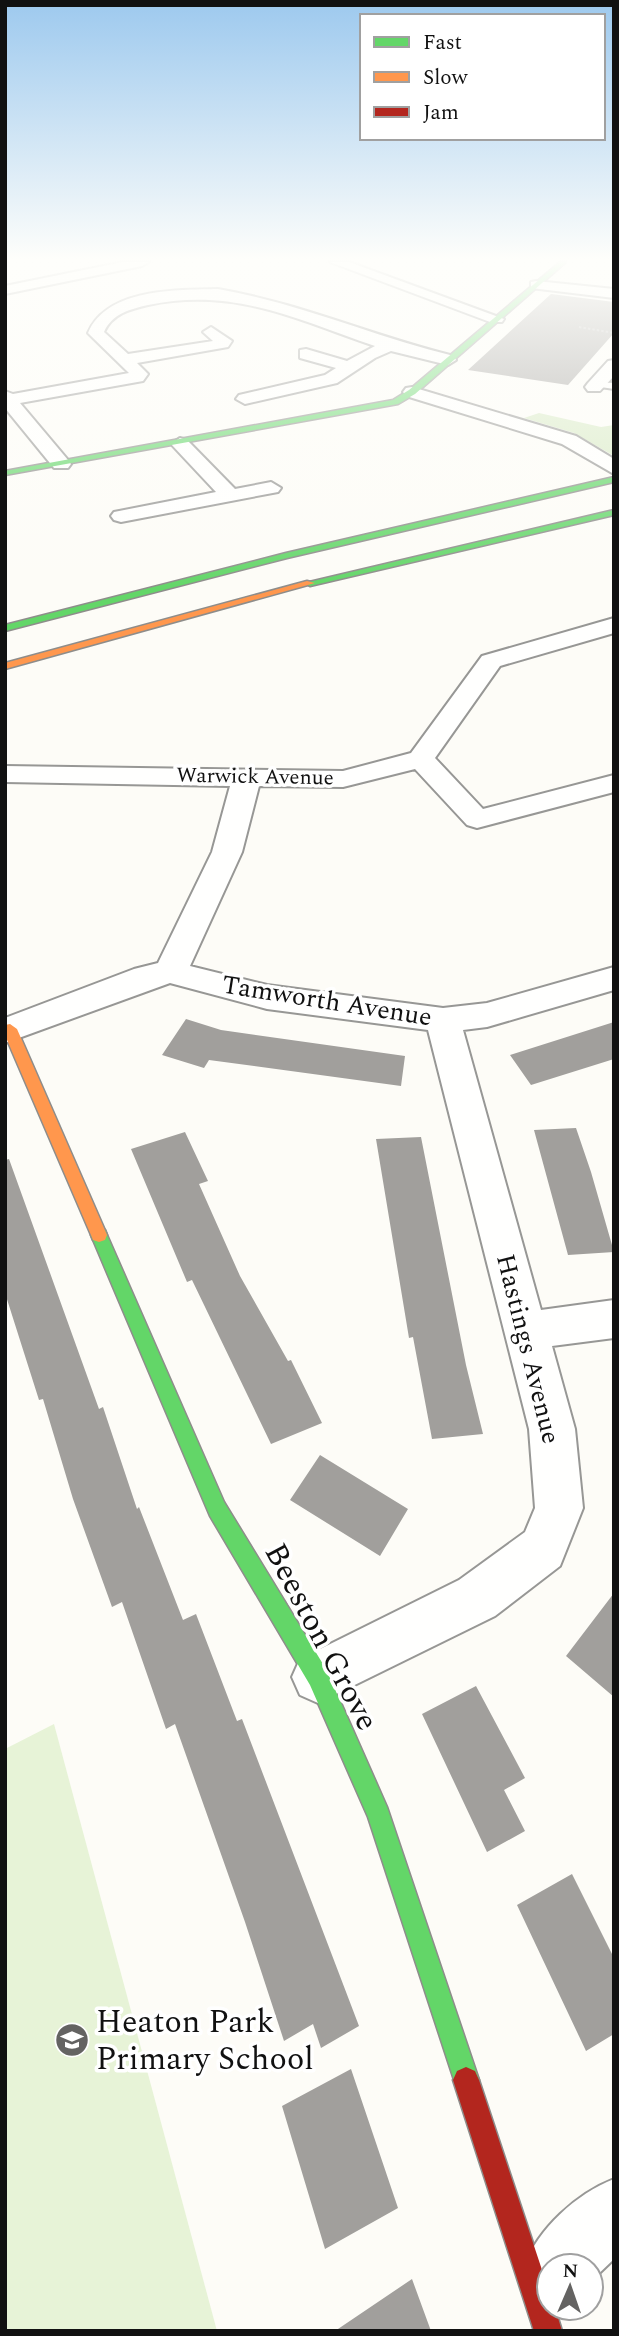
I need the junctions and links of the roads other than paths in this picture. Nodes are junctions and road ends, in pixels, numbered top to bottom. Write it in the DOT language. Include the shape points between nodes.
graph roads {
  1 [pos="136,371"];
  2 [pos="343,371"];
  3 [pos="436,371"];
  4 [pos="412,393"];
  5 [pos="7,398"];
  6 [pos="245,399"];
  7 [pos="180,444"];
  8 [pos="61,464"];
  9 [pos="614,468"];
  10 [pos="5,473"];
  11 [pos="614,479"];
  12 [pos="271,488"];
  13 [pos="231,496"];
  14 [pos="614,512"];
  15 [pos="121,516"];
  16 [pos="614,625"];
  17 [pos="5,628"];
  18 [pos="5,666"];
  19 [pos="421,759"];
  20 [pos="5,774"];
  21 [pos="246,776"];
  22 [pos="614,783"];
  23 [pos="170,972"];
  24 [pos="614,978"];
  25 [pos="443,1020"];
  26 [pos="8,1030"];
  27 [pos="614,1319"];
  28 [pos="526,1331"];
  29 [pos="318,1677"];
  30 [pos="614,2212"];
  31 [pos="580,2252"];
  32 [pos="535,2253"];
  1 -- 5 [label="street" via="137,377"];
  2 -- 6 [label="street" via="331,379"];
  3 -- 4 [label="main road"];
  4 -- 7 [label="main road" via="379,408"];
  4 -- 9 [label="street" via="569,440"];
  5 -- 8 [label="street"];
  7 -- 8 [label="main road"];
  7 -- 13 [label="street"];
  8 -- 10 [label="main road"];
  11 -- 17 [label="main road"];
  12 -- 13 [label="street"];
  13 -- 15 [label="street"];
  14 -- 18 [label="main road" via="295,587"];
  16 -- 19 [label="street" via="491,661"];
  19 -- 21 [label="street, Warwick Avenue" via="343,779"];
  19 -- 22 [label="street" via="477,819"];
  20 -- 21 [label="street, Warwick Avenue"];
  21 -- 23 [label="street" via="235,835"];
  23 -- 25 [label="street, Tamworth Avenue" via="267,997"];
  23 -- 26 [label="street, Tamworth Avenue"];
  24 -- 25 [label="street, Tamworth Avenue" via="487,1015"];
  25 -- 28 [label="street, Hastings Avenue"];
  26 -- 29 [label="main road, Beeston Grove" via="217,1508"];
  27 -- 28 [label="street"];
  28 -- 29 [label="street, Hastings Avenue" via="552,1429 559,1508 543,1549 477,1598"];
  29 -- 32 [label="main road, Beeston Grove" via="379,1815"];
  30 -- 31 [label="street"];
}
